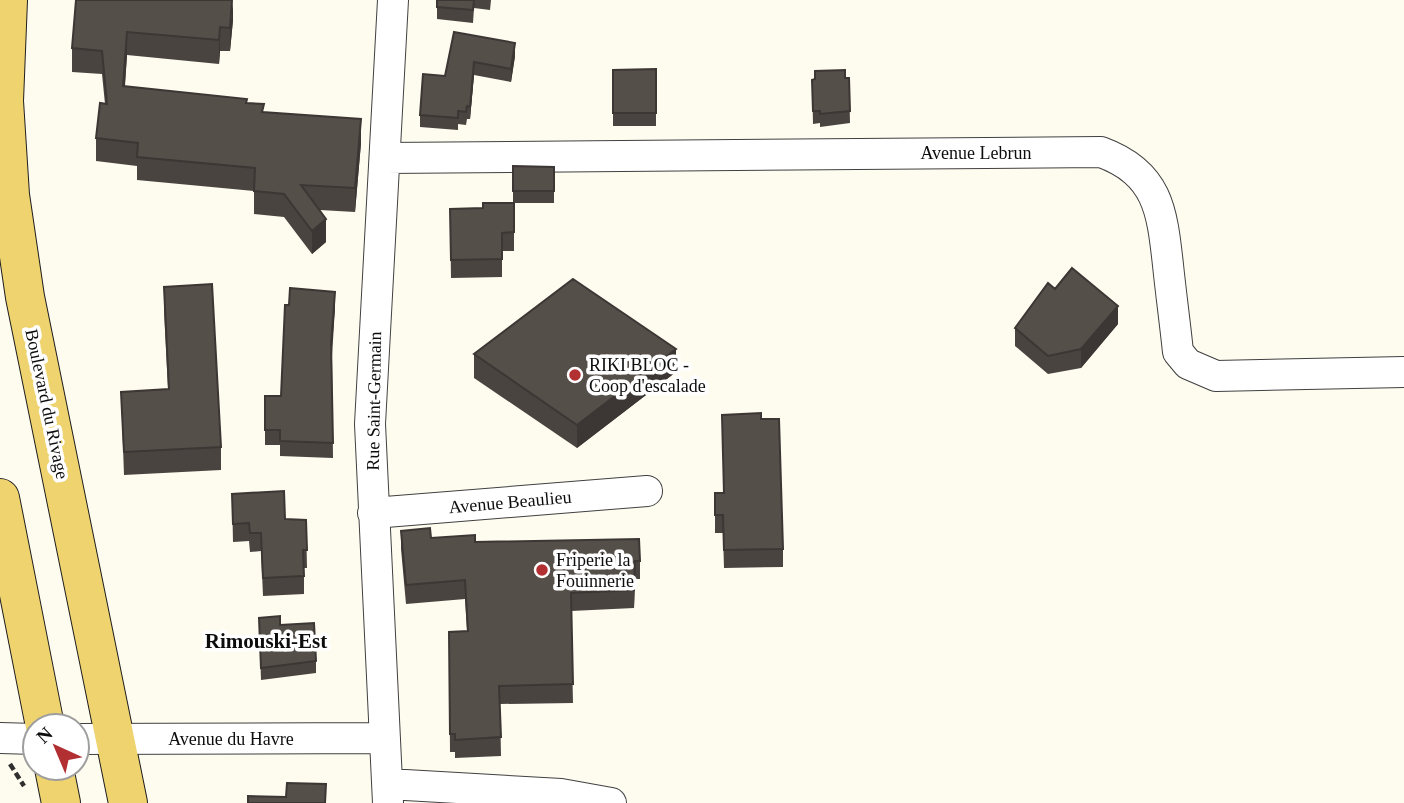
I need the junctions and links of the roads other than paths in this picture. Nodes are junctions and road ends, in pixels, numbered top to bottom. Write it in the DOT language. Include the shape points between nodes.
graph roads {
  1 [pos="8,0"];
  2 [pos="393,0"];
  3 [pos="386,158"];
  4 [pos="1404,372"];
  5 [pos="647,491"];
  6 [pos="0,498"];
  7 [pos="373,513"];
  8 [pos="42,712"];
  9 [pos="1,738"];
  10 [pos="385,738"];
  11 [pos="21,739"];
  12 [pos="91,739"];
  13 [pos="115,739"];
  14 [pos="388,793"];
  15 [pos="128,803"];
  16 [pos="611,803"];
  1 -- 13 [label="main road, Boulevard du Rivage" via="4,101 10,195 24,297"];
  2 -- 3 [label="street, Rue Saint-Germain"];
  3 -- 4 [label="street, Avenue Lebrun" via="1101,152 1125,161 1148,184 1162,212 1178,352 1188,364 1216,376"];
  3 -- 7 [label="street, Rue Saint-Germain" via="370,424"];
  5 -- 7 [label="street, Avenue Beaulieu"];
  6 -- 8 [label="main road"];
  7 -- 10 [label="street, Rue Saint-Germain"];
  9 -- 11 [label="street"];
  10 -- 13 [label="street, Avenue du Havre"];
  10 -- 14 [label="street, Rue Saint-Germain"];
  12 -- 13 [label="street, Avenue du Havre"];
  13 -- 15 [label="main road, Boulevard du Rivage"];
  14 -- 16 [label="street" via="561,794"];
}
